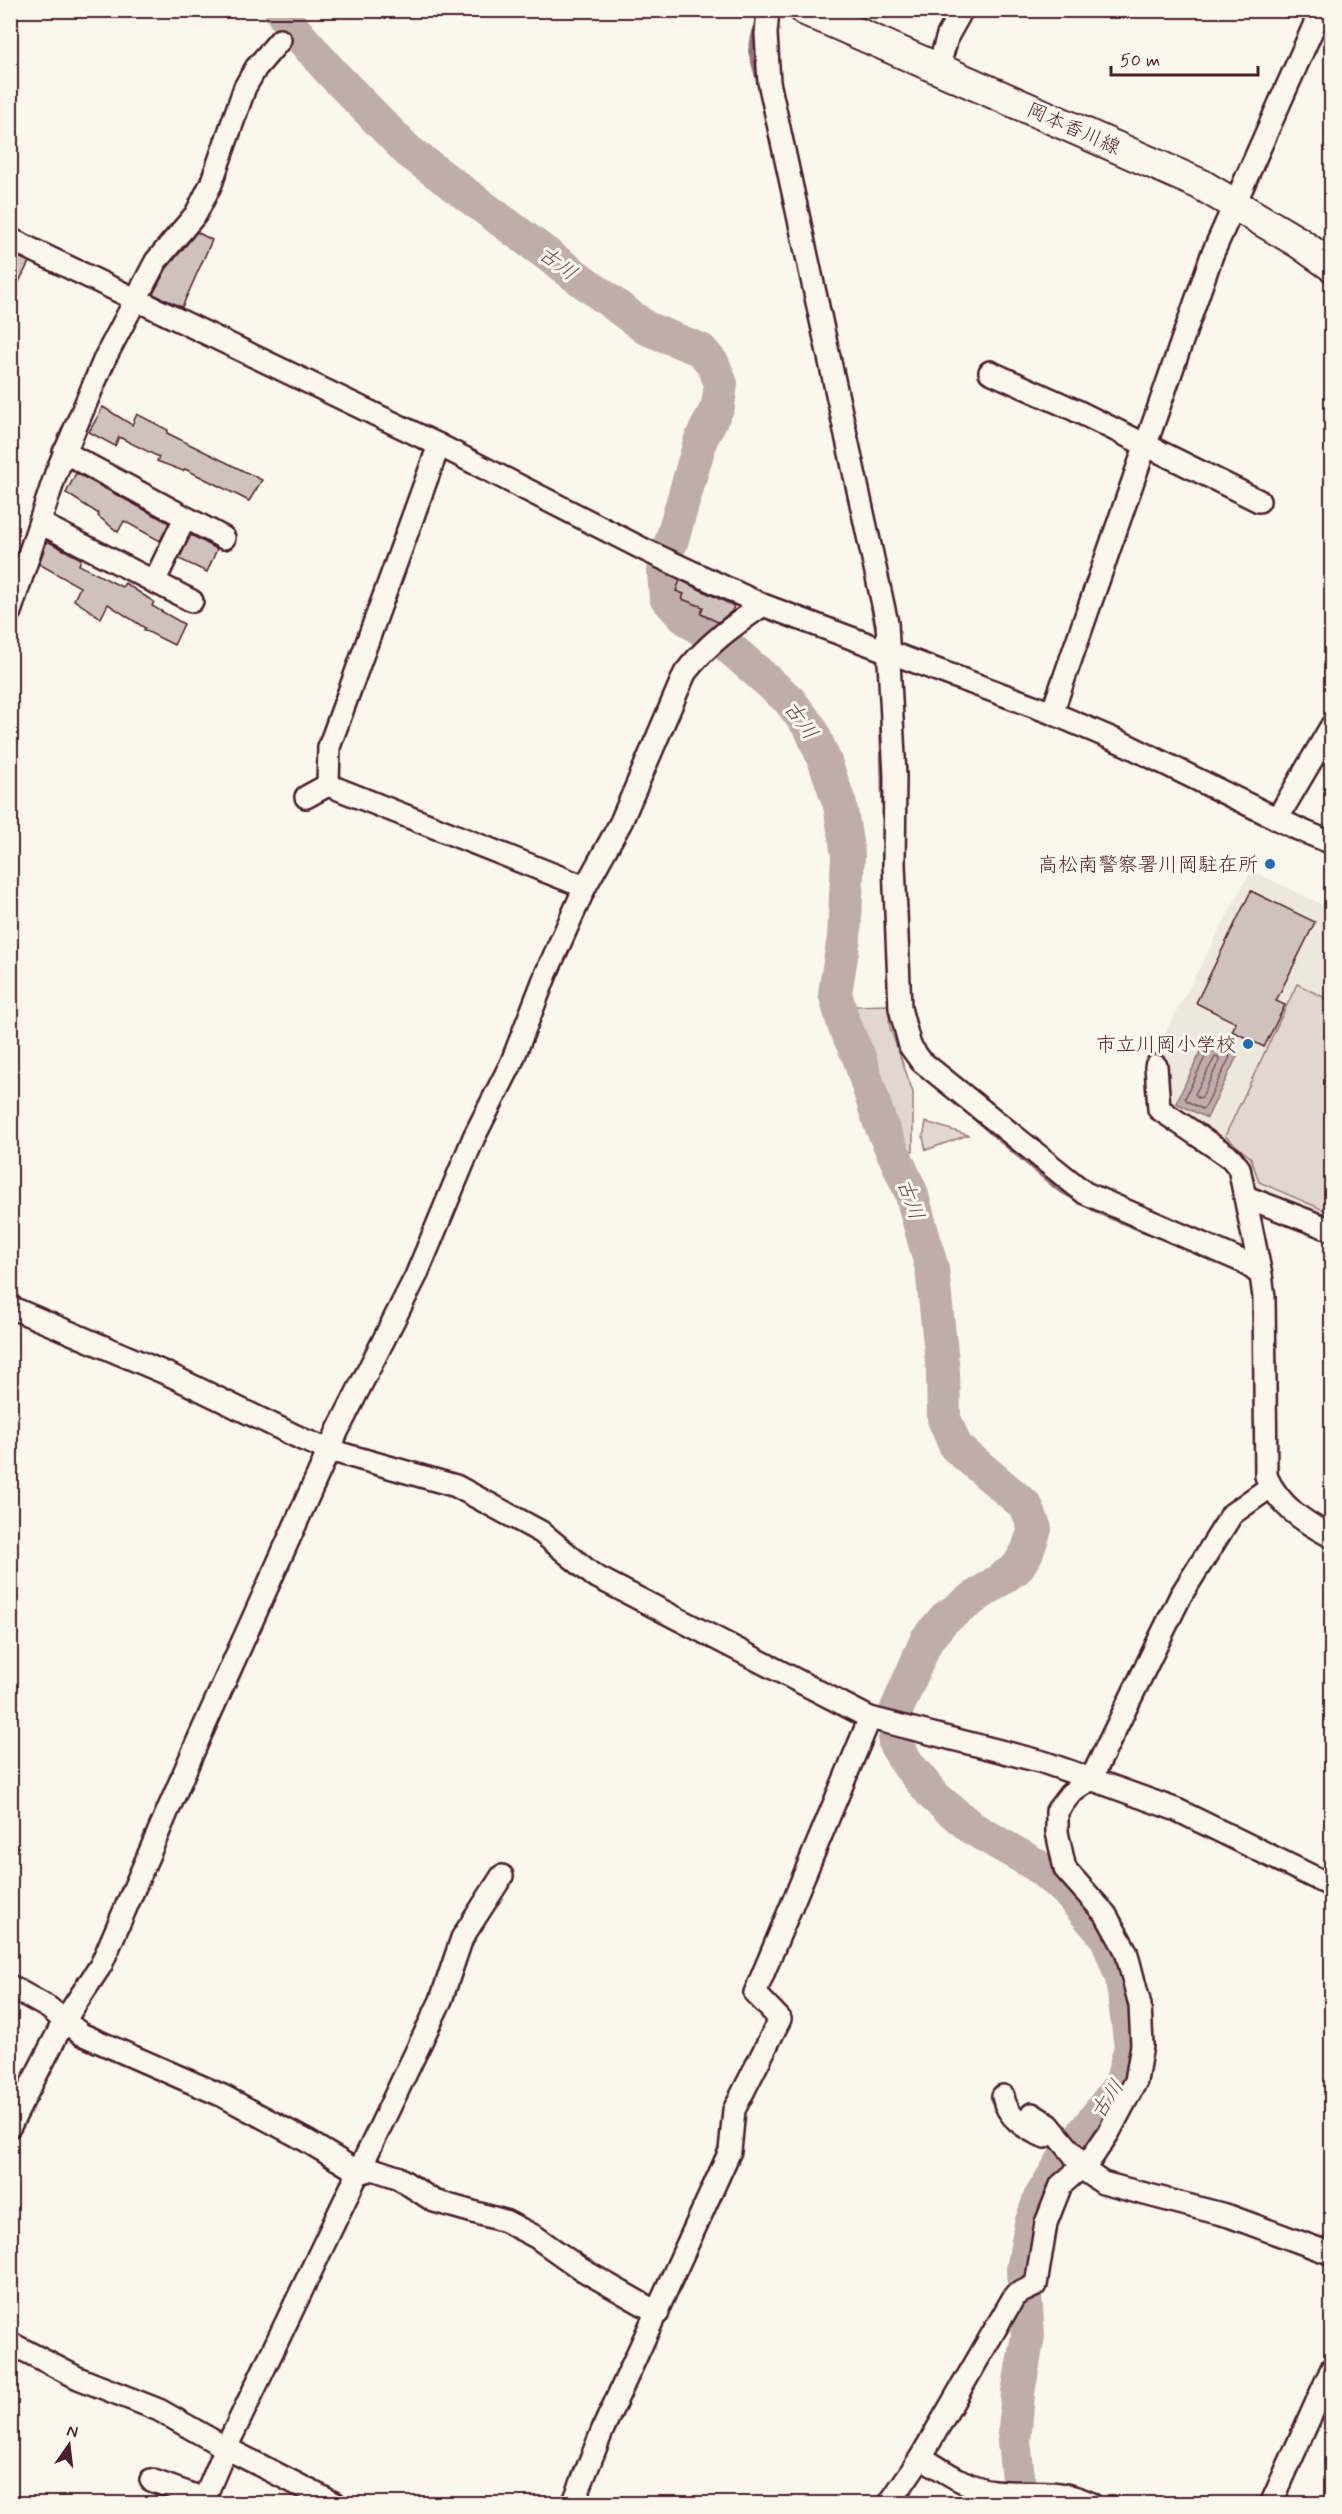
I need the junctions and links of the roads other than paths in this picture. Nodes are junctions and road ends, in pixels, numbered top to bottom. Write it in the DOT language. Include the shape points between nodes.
graph roads {
  1 [pos="768,10"];
  2 [pos="805,10"];
  3 [pos="962,10"];
  4 [pos="1321,10"];
  5 [pos="280,40"];
  6 [pos="938,68"];
  7 [pos="1234,203"];
  8 [pos="10,238"];
  9 [pos="1332,266"];
  10 [pos="137,301"];
  11 [pos="990,372"];
  12 [pos="439,445"];
  13 [pos="1145,446"];
  14 [pos="64,452"];
  15 [pos="1259,501"];
  16 [pos="186,518"];
  17 [pos="40,523"];
  18 [pos="224,538"];
  19 [pos="18,567"];
  20 [pos="154,582"];
  21 [pos="192,601"];
  22 [pos="763,604"];
  23 [pos="10,612"];
  24 [pos="890,654"];
  25 [pos="1052,713"];
  26 [pos="1332,725"];
  27 [pos="328,785"];
  28 [pos="306,797"];
  29 [pos="1276,819"];
  30 [pos="1332,843"];
  31 [pos="585,887"];
  32 [pos="1156,1066"];
  33 [pos="1246,1197"];
  34 [pos="1332,1230"];
  35 [pos="1261,1275"];
  36 [pos="10,1307"];
  37 [pos="329,1450"];
  38 [pos="1270,1486"];
  39 [pos="1332,1537"];
  40 [pos="870,1718"];
  41 [pos="1091,1779"];
  42 [pos="502,1876"];
  43 [pos="1332,1887"];
  44 [pos="10,1986"];
  45 [pos="64,2021"];
  46 [pos="1003,2096"];
  47 [pos="1032,2114"];
  48 [pos="10,2126"];
  49 [pos="1073,2156"];
  50 [pos="360,2173"];
  51 [pos="1332,2254"];
  52 [pos="658,2313"];
  53 [pos="10,2343"];
  54 [pos="1332,2368"];
  55 [pos="226,2448"];
  56 [pos="921,2457"];
  57 [pos="151,2480"];
  58 [pos="203,2501"];
  59 [pos="336,2504"];
  60 [pos="573,2504"];
  61 [pos="889,2504"];
  62 [pos="1091,2504"];
  63 [pos="1271,2504"];
  1 -- 24 [label="street" via="769,82 887,623"];
  2 -- 6 [label="main road, 岡本香川線"];
  3 -- 6 [label="street" via="948,35"];
  4 -- 7 [label="street"];
  5 -- 10 [label="street" via="245,87 196,214 156,261"];
  6 -- 7 [label="main road, 岡本香川線" via="1149,160"];
  7 -- 9 [label="main road, 岡本香川線"];
  7 -- 13 [label="street"];
  8 -- 10 [label="street"];
  10 -- 12 [label="street"];
  10 -- 14 [label="street" via="105,358"];
  11 -- 13 [label="street"];
  12 -- 22 [label="street" via="647,551"];
  12 -- 27 [label="street" via="329,747"];
  13 -- 15 [label="street"];
  13 -- 25 [label="street"];
  14 -- 16 [label="street"];
  14 -- 17 [label="street"];
  16 -- 18 [label="street"];
  16 -- 20 [label="street"];
  17 -- 19 [label="street"];
  17 -- 20 [label="street"];
  19 -- 23 [label="street"];
  20 -- 21 [label="street"];
  22 -- 24 [label="street"];
  22 -- 31 [label="street" via="700,652 685,673 621,822"];
  24 -- 25 [label="street"];
  24 -- 35 [label="street" via="900,1008 910,1046 921,1061 1085,1193 1244,1262"];
  25 -- 29 [label="street"];
  26 -- 29 [label="street"];
  27 -- 28 [label="street"];
  27 -- 31 [label="street"];
  29 -- 30 [label="street"];
  31 -- 37 [label="street" via="512,1064 470,1147 416,1276"];
  32 -- 33 [label="street" via="1159,1108 1231,1158 1239,1168"];
  33 -- 34 [label="street"];
  33 -- 35 [label="street"];
  35 -- 38 [label="street" via="1266,1476"];
  36 -- 37 [label="street" via="170,1375"];
  37 -- 40 [label="street" via="456,1486 541,1532 593,1575"];
  37 -- 45 [label="street" via="100,1965"];
  38 -- 39 [label="street" via="1291,1511"];
  38 -- 41 [label="street" via="1232,1514 1181,1595"];
  40 -- 41 [label="street" via="1043,1762"];
  40 -- 52 [label="street" via="755,1993 780,2019 734,2110 730,2151"];
  41 -- 43 [label="street" via="1177,1810"];
  41 -- 49 [label="street" via="1070,1794 1058,1811 1057,1832 1065,1869 1106,1915 1125,1951 1140,2005 1142,2044 1136,2081 1109,2132 1091,2159"];
  42 -- 50 [label="street" via="462,1938 441,2000"];
  44 -- 45 [label="street" via="50,2008"];
  45 -- 48 [label="street"];
  45 -- 50 [label="street" via="81,2034 223,2096"];
  46 -- 49 [label="street" via="1005,2107 1016,2121"];
  47 -- 49 [label="street" via="1049,2125"];
  49 -- 51 [label="street" via="1103,2183 1229,2216"];
  49 -- 56 [label="street" via="1050,2214 1036,2284 1015,2295"];
  50 -- 52 [label="street" via="373,2169 397,2177 434,2201 505,2221"];
  50 -- 55 [label="street"];
  52 -- 60 [label="street" via="603,2429"];
  53 -- 55 [label="street" via="78,2378 159,2410"];
  54 -- 63 [label="street"];
  55 -- 58 [label="street"];
  55 -- 59 [label="street"];
  56 -- 61 [label="street"];
  56 -- 62 [label="street" via="963,2482 992,2491 1046,2491"];
  57 -- 58 [label="street"];
}
